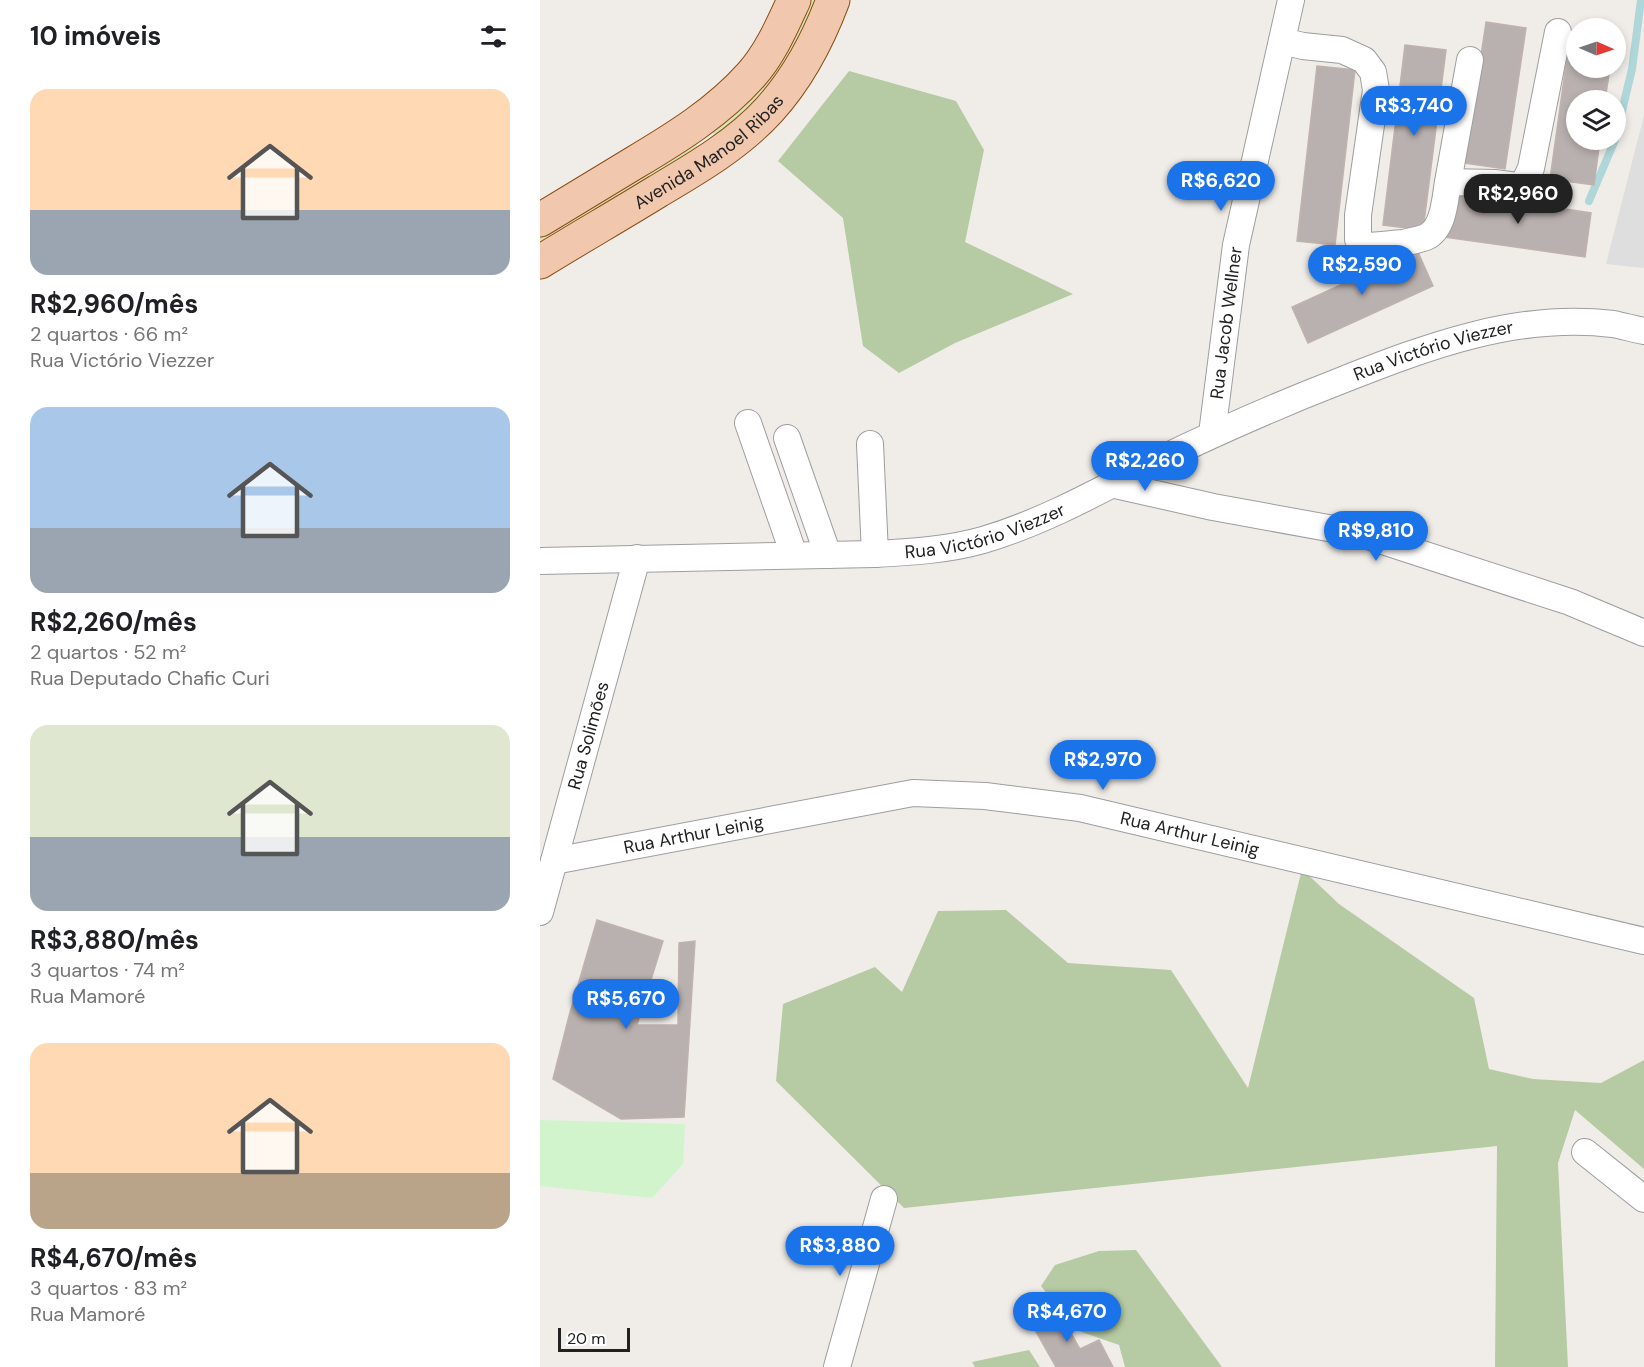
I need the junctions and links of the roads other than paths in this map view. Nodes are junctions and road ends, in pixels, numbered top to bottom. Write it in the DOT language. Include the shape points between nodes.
graph roads {
  1 [pos="794,0"];
  2 [pos="833,0"];
  3 [pos="1291,0"];
  4 [pos="1558,32"];
  5 [pos="1282,41"];
  6 [pos="1470,60"];
  7 [pos="1448,182"];
  8 [pos="540,220"];
  9 [pos="540,262"];
  10 [pos="1644,331"];
  11 [pos="748,423"];
  12 [pos="1212,434"];
  13 [pos="787,438"];
  14 [pos="870,444"];
  15 [pos="1111,484"];
  16 [pos="875,554"];
  17 [pos="794,555"];
  18 [pos="828,555"];
  19 [pos="637,558"];
  20 [pos="540,561"];
  21 [pos="1644,633"];
  22 [pos="554,861"];
  23 [pos="540,912"];
  24 [pos="1644,941"];
  25 [pos="1585,1152"];
  26 [pos="884,1199"];
  27 [pos="1644,1199"];
  28 [pos="837,1367"];
  1 -- 8 [label="main road, Avenida Manoel Ribas" via="767,53 752,75 727,99 698,123"];
  2 -- 9 [label="main road, Avenida Manoel Ribas" via="806,61 768,111 747,131 688,173"];
  3 -- 5 [label="street, Rua Jacob Wellner"];
  4 -- 7 [label="street" via="1525,182 1517,186"];
  5 -- 7 [label="street" via="1342,50 1364,60 1374,72 1376,90 1358,214 1358,239 1365,246 1428,236 1438,225"];
  5 -- 12 [label="street, Rua Jacob Wellner" via="1236,245"];
  6 -- 7 [label="street"];
  10 -- 12 [label="street, Rua Victório Viezzer" via="1614,324 1560,322 1473,335 1373,368"];
  11 -- 17 [label="street"];
  12 -- 15 [label="street, Rua Victório Viezzer"];
  13 -- 18 [label="street"];
  14 -- 16 [label="street"];
  15 -- 16 [label="street, Rua Victório Viezzer" via="1047,516 982,540"];
  15 -- 21 [label="street" via="1360,534 1570,602"];
  16 -- 18 [label="street, Rua Victório Viezzer"];
  17 -- 18 [label="street, Rua Victório Viezzer"];
  17 -- 19 [label="street, Rua Victório Viezzer"];
  19 -- 20 [label="street, Rua Victório Viezzer"];
  19 -- 22 [label="street, Rua Solimões"];
  22 -- 23 [label="street, Rua Solimões"];
  22 -- 24 [label="street, Rua Arthur Leinig" via="913,793 985,796 1080,808"];
  25 -- 27 [label="street"];
  26 -- 28 [label="street"];
}
